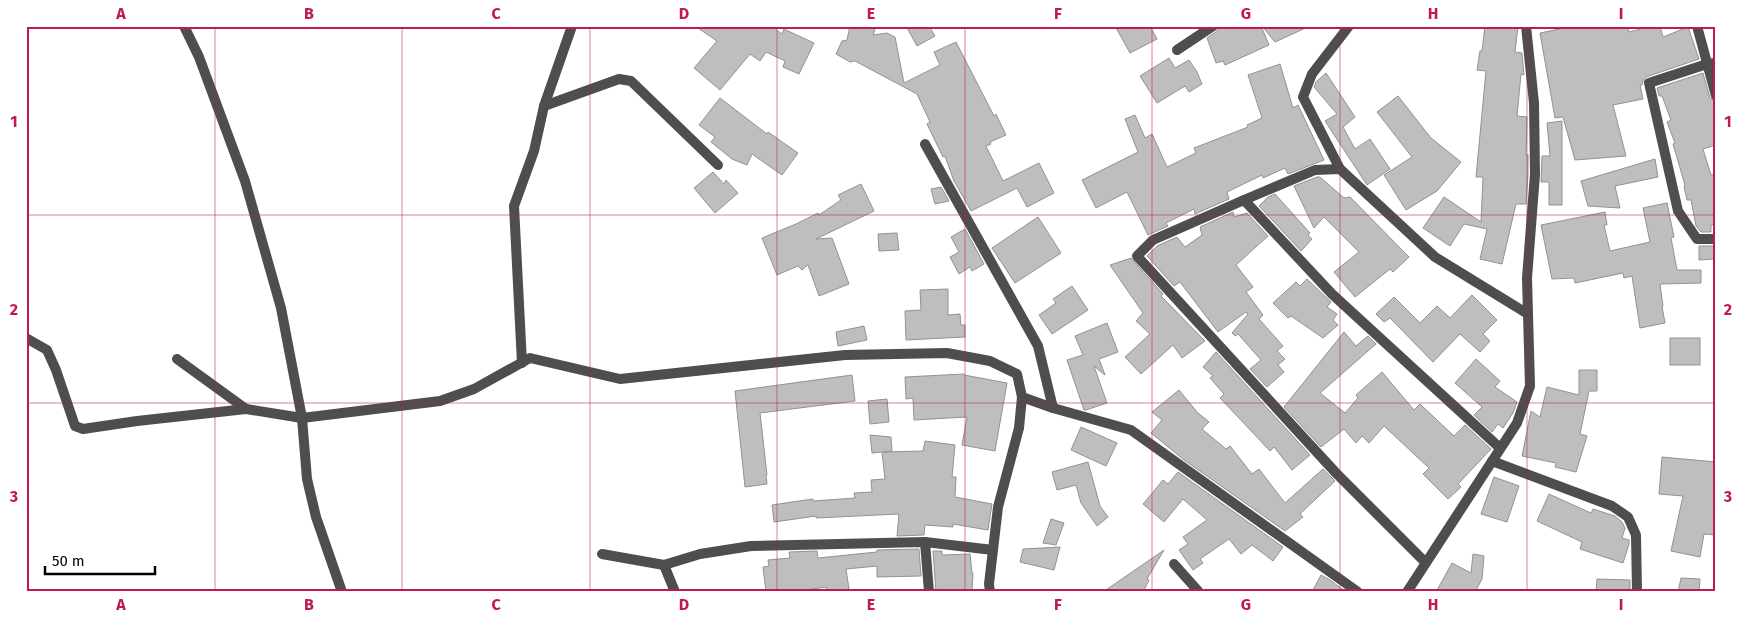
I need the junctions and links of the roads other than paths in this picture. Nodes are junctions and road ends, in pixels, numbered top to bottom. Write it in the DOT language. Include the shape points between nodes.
graph roads {
  1 [pos="184,26"];
  2 [pos="572,26"];
  3 [pos="1213,26"];
  4 [pos="1349,26"];
  5 [pos="1526,26"];
  6 [pos="1697,26"];
  7 [pos="1177,50"];
  8 [pos="1711,64"];
  9 [pos="1716,96"];
  10 [pos="544,106"];
  11 [pos="925,144"];
  12 [pos="718,165"];
  13 [pos="1340,169"];
  14 [pos="1244,200"];
  15 [pos="1716,239"];
  16 [pos="1528,314"];
  17 [pos="26,338"];
  18 [pos="177,359"];
  19 [pos="522,363"];
  20 [pos="1022,397"];
  21 [pos="1053,408"];
  22 [pos="246,409"];
  23 [pos="302,418"];
  24 [pos="1500,448"];
  25 [pos="1492,461"];
  26 [pos="925,542"];
  27 [pos="993,550"];
  28 [pos="602,554"];
  29 [pos="1425,562"];
  30 [pos="1174,564"];
  31 [pos="664,565"];
  32 [pos="342,592"];
  33 [pos="675,592"];
  34 [pos="928,592"];
  35 [pos="990,592"];
  36 [pos="1199,592"];
  37 [pos="1358,592"];
  38 [pos="1406,592"];
  39 [pos="1637,592"];
  1 -- 23 [label="street" via="245,181 281,308"];
  2 -- 10 [label="street"];
  3 -- 7 [label="street"];
  4 -- 13 [label="street" via="1312,74 1303,97"];
  5 -- 16 [label="street" via="1534,103 1535,174 1527,278"];
  6 -- 8 [label="street"];
  8 -- 9 [label="street"];
  8 -- 15 [label="street" via="1649,83 1678,211 1697,239"];
  10 -- 12 [label="street" via="619,79 631,81"];
  10 -- 19 [label="street" via="534,151 514,206"];
  11 -- 21 [label="street" via="1038,346"];
  13 -- 14 [label="street" via="1315,170"];
  13 -- 16 [label="street" via="1434,258"];
  14 -- 24 [label="street" via="1332,294"];
  14 -- 29 [label="street" via="1153,240 1137,256 1336,473"];
  16 -- 24 [label="street" via="1530,386 1516,424"];
  17 -- 22 [label="street" via="47,350 71,418 75,426 83,429"];
  18 -- 22 [label="street"];
  19 -- 20 [label="street" via="530,358 620,379 845,355 947,353 990,361 1017,374"];
  19 -- 23 [label="street" via="474,389 440,401"];
  20 -- 21 [label="street"];
  20 -- 27 [label="street" via="1019,428 998,506"];
  21 -- 37 [label="street" via="1131,430"];
  22 -- 23 [label="street"];
  23 -- 32 [label="street" via="309,489"];
  24 -- 25 [label="street"];
  25 -- 29 [label="street"];
  25 -- 39 [label="street" via="1612,506 1628,517 1636,535"];
  26 -- 27 [label="street"];
  26 -- 31 [label="street" via="751,546 700,554"];
  26 -- 34 [label="street"];
  27 -- 35 [label="street"];
  28 -- 31 [label="street"];
  29 -- 38 [label="street"];
  30 -- 36 [label="street"];
  31 -- 33 [label="street"];
}
